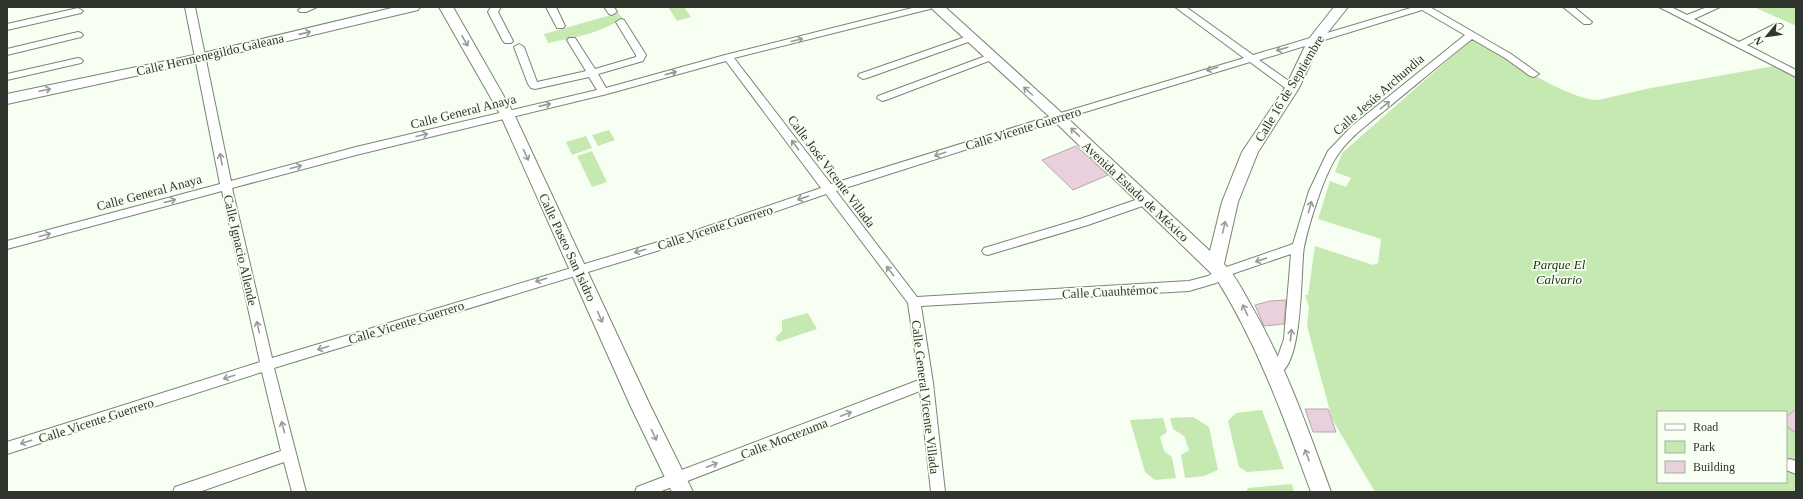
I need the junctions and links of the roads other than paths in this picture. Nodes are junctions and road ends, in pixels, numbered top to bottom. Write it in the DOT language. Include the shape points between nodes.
graph roads {
  1 [pos="190,7"];
  2 [pos="413,7"];
  3 [pos="446,7"];
  4 [pos="496,7"];
  5 [pos="551,7"];
  6 [pos="927,7"];
  7 [pos="937,7"];
  8 [pos="1180,7"];
  9 [pos="1340,7"];
  10 [pos="1424,7"];
  11 [pos="1568,7"];
  12 [pos="1664,7"];
  13 [pos="1715,7"];
  14 [pos="78,11"];
  15 [pos="1687,18"];
  16 [pos="621,22"];
  17 [pos="1588,22"];
  18 [pos="560,26"];
  19 [pos="1778,26"];
  20 [pos="7,28"];
  21 [pos="78,35"];
  22 [pos="1471,35"];
  23 [pos="970,38"];
  24 [pos="572,40"];
  25 [pos="1315,40"];
  26 [pos="508,41"];
  27 [pos="1740,45"];
  28 [pos="519,47"];
  29 [pos="7,52"];
  30 [pos="728,57"];
  31 [pos="991,57"];
  32 [pos="199,58"];
  33 [pos="1250,58"];
  34 [pos="78,61"];
  35 [pos="588,72"];
  36 [pos="1534,74"];
  37 [pos="1796,74"];
  38 [pos="863,76"];
  39 [pos="7,78"];
  40 [pos="1292,88"];
  41 [pos="598,93"];
  42 [pos="882,98"];
  43 [pos="7,99"];
  44 [pos="507,114"];
  45 [pos="1058,116"];
  46 [pos="226,185"];
  47 [pos="829,189"];
  48 [pos="1147,200"];
  49 [pos="7,245"];
  50 [pos="1298,247"];
  51 [pos="988,251"];
  52 [pos="578,269"];
  53 [pos="1219,269"];
  54 [pos="914,302"];
  55 [pos="267,365"];
  56 [pos="1275,370"];
  57 [pos="926,383"];
  58 [pos="7,448"];
  59 [pos="290,454"];
  60 [pos="679,486"];
  61 [pos="180,492"];
  62 [pos="299,492"];
  63 [pos="642,492"];
  64 [pos="938,492"];
  65 [pos="1321,492"];
  1 -- 32 [label="street, Calle Ignacio Allende"];
  32 -- 2 [label="main road, Calle Hermenegildo Galeana, one-way"];
  3 -- 44 [label="main road, Calle Paseo San Isidro, one-way"];
  4 -- 26 [label="street" via="493,12"];
  5 -- 18 [label="street"];
  30 -- 6 [label="street, Calle General Anaya, one-way"];
  7 -- 23 [label="main road"];
  8 -- 33 [label="street"];
  9 -- 25 [label="main road, Calle 16 de Septiembre"];
  10 -- 22 [label="street"];
  10 -- 25 [label="street, Calle Vicente Guerrero"];
  11 -- 17 [label="street"];
  12 -- 15 [label="street"];
  13 -- 15 [label="street"];
  14 -- 20 [label="street"];
  15 -- 27 [label="street"];
  16 -- 35 [label="street" via="641,55 640,59"];
  19 -- 27 [label="street"];
  21 -- 29 [label="street"];
  22 -- 36 [label="street"];
  50 -- 22 [label="street, Calle Jesús Archundia, one-way" via="1314,191 1332,154 1356,128"];
  23 -- 31 [label="main road"];
  23 -- 38 [label="street"];
  24 -- 35 [label="street"];
  25 -- 33 [label="street, Calle Vicente Guerrero, one-way"];
  25 -- 40 [label="main road, Calle 16 de Septiembre"];
  27 -- 37 [label="street"];
  28 -- 35 [label="street" via="535,86"];
  41 -- 30 [label="street, Calle General Anaya, one-way"];
  47 -- 30 [label="street, Calle José Vicente Villada, one-way"];
  31 -- 42 [label="street"];
  45 -- 31 [label="main road, one-way"];
  43 -- 32 [label="main road, Calle Hermenegildo Galeana, one-way"];
  46 -- 32 [label="street, Calle Ignacio Allende, one-way"];
  33 -- 40 [label="street"];
  33 -- 45 [label="street, Calle Vicente Guerrero, one-way"];
  34 -- 39 [label="street"];
  35 -- 41 [label="street"];
  53 -- 40 [label="main road, Calle 16 de Septiembre, one-way" via="1230,202 1250,152"];
  44 -- 41 [label="street, Calle General Anaya, one-way"];
  46 -- 44 [label="street, Calle General Anaya, one-way"];
  44 -- 52 [label="main road, Calle Paseo San Isidro, one-way"];
  45 -- 47 [label="street, Calle Vicente Guerrero, one-way"];
  48 -- 45 [label="main road, Avenida Estado de México, one-way"];
  49 -- 46 [label="street, Calle General Anaya, one-way"];
  55 -- 46 [label="street, Calle Ignacio Allende, one-way"];
  47 -- 52 [label="street, Calle Vicente Guerrero, one-way" via="692,236"];
  54 -- 47 [label="street, Calle José Vicente Villada, one-way"];
  48 -- 51 [label="street"];
  48 -- 53 [label="main road, Avenida Estado de México"];
  50 -- 53 [label="street, Calle Cuauhtémoc, one-way"];
  56 -- 50 [label="street, Calle Jesús Archundia, one-way" via="1284,359 1291,339"];
  52 -- 55 [label="street, Calle Vicente Guerrero, one-way"];
  52 -- 60 [label="main road, Calle Paseo San Isidro, one-way"];
  53 -- 54 [label="street, Calle Cuauhtémoc" via="1212,280 1189,286"];
  56 -- 53 [label="main road, one-way" via="1239,297"];
  54 -- 57 [label="street, Calle General Vicente Villada"];
  55 -- 58 [label="street, Calle Vicente Guerrero, one-way"];
  59 -- 55 [label="street, Calle Ignacio Allende, one-way"];
  65 -- 56 [label="main road, one-way"];
  60 -- 57 [label="street, Calle Moctezuma, one-way"];
  57 -- 64 [label="street, Calle General Vicente Villada"];
  59 -- 61 [label="street"];
  59 -- 62 [label="street, Calle Ignacio Allende"];
  60 -- 63 [label="street, Calle Moctezuma"];
}
